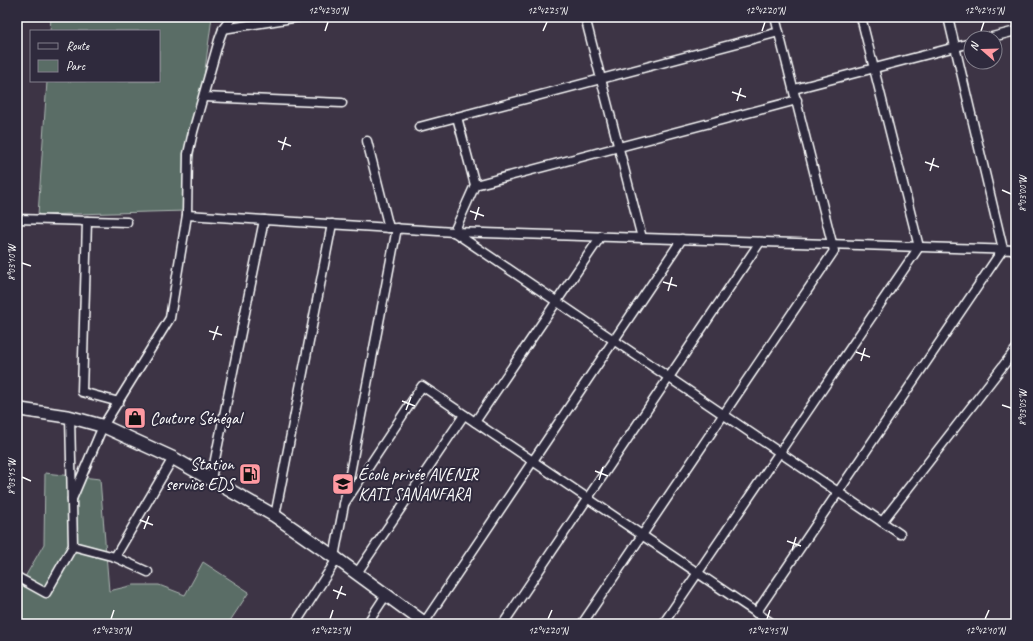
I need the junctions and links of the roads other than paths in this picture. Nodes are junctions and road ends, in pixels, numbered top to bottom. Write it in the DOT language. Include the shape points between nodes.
graph roads {
  1 [pos="232,17"];
  2 [pos="299,17"];
  3 [pos="585,17"];
  4 [pos="775,17"];
  5 [pos="861,17"];
  6 [pos="948,17"];
  7 [pos="223,29"];
  8 [pos="1016,31"];
  9 [pos="779,32"];
  10 [pos="1003,34"];
  11 [pos="963,44"];
  12 [pos="955,47"];
  13 [pos="874,68"];
  14 [pos="601,79"];
  15 [pos="794,89"];
  16 [pos="204,97"];
  17 [pos="796,100"];
  18 [pos="342,104"];
  19 [pos="457,117"];
  20 [pos="418,127"];
  21 [pos="367,141"];
  22 [pos="619,147"];
  23 [pos="475,185"];
  24 [pos="187,215"];
  25 [pos="17,219"];
  26 [pos="264,220"];
  27 [pos="87,221"];
  28 [pos="127,222"];
  29 [pos="332,224"];
  30 [pos="389,228"];
  31 [pos="397,228"];
  32 [pos="454,232"];
  33 [pos="601,236"];
  34 [pos="642,238"];
  35 [pos="682,239"];
  36 [pos="760,242"];
  37 [pos="833,244"];
  38 [pos="919,247"];
  39 [pos="1003,249"];
  40 [pos="1016,250"];
  41 [pos="557,302"];
  42 [pos="614,340"];
  43 [pos="1016,349"];
  44 [pos="669,378"];
  45 [pos="119,402"];
  46 [pos="17,409"];
  47 [pos="464,415"];
  48 [pos="724,415"];
  49 [pos="70,417"];
  50 [pos="475,422"];
  51 [pos="103,426"];
  52 [pos="779,452"];
  53 [pos="173,458"];
  54 [pos="532,461"];
  55 [pos="212,479"];
  56 [pos="838,492"];
  57 [pos="587,498"];
  58 [pos="72,499"];
  59 [pos="344,504"];
  60 [pos="275,516"];
  61 [pos="882,522"];
  62 [pos="900,534"];
  63 [pos="642,536"];
  64 [pos="72,546"];
  65 [pos="115,557"];
  66 [pos="336,558"];
  67 [pos="148,572"];
  68 [pos="697,573"];
  69 [pos="357,574"];
  70 [pos="17,577"];
  71 [pos="386,595"];
  72 [pos="756,613"];
  73 [pos="425,623"];
  74 [pos="295,624"];
  75 [pos="367,624"];
  76 [pos="503,624"];
  77 [pos="582,624"];
  78 [pos="663,624"];
  79 [pos="772,624"];
  1 -- 7 [label="street"];
  2 -- 7 [label="street"];
  3 -- 14 [label="street"];
  4 -- 9 [label="street"];
  5 -- 13 [label="street"];
  6 -- 12 [label="street"];
  7 -- 16 [label="street"];
  8 -- 10 [label="street"];
  9 -- 14 [label="street"];
  9 -- 15 [label="street"];
  11 -- 12 [label="street"];
  12 -- 13 [label="street"];
  12 -- 39 [label="street"];
  13 -- 15 [label="street"];
  13 -- 38 [label="street"];
  14 -- 19 [label="street"];
  14 -- 22 [label="street"];
  15 -- 17 [label="street"];
  16 -- 18 [label="street"];
  16 -- 24 [label="street" via="188,154"];
  17 -- 22 [label="street"];
  17 -- 37 [label="street"];
  19 -- 20 [label="street"];
  19 -- 23 [label="street"];
  21 -- 30 [label="street"];
  22 -- 23 [label="street"];
  22 -- 34 [label="street"];
  23 -- 32 [label="street"];
  24 -- 26 [label="street"];
  24 -- 45 [label="street" via="170,318"];
  25 -- 27 [label="street"];
  26 -- 29 [label="street"];
  26 -- 55 [label="street"];
  27 -- 28 [label="street"];
  27 -- 45 [label="street" via="82,392"];
  29 -- 30 [label="street"];
  29 -- 60 [label="street"];
  30 -- 31 [label="street"];
  31 -- 32 [label="street"];
  31 -- 59 [label="street"];
  32 -- 33 [label="street"];
  32 -- 41 [label="street"];
  33 -- 34 [label="street"];
  33 -- 41 [label="street"];
  34 -- 35 [label="street"];
  35 -- 36 [label="street"];
  35 -- 42 [label="street"];
  36 -- 37 [label="street"];
  36 -- 44 [label="street"];
  37 -- 38 [label="street"];
  37 -- 48 [label="street" via="834,251"];
  38 -- 39 [label="street"];
  38 -- 52 [label="street"];
  39 -- 40 [label="street"];
  39 -- 56 [label="street"];
  41 -- 42 [label="street"];
  41 -- 50 [label="street"];
  42 -- 44 [label="street"];
  42 -- 54 [label="street"];
  43 -- 61 [label="street"];
  44 -- 48 [label="street"];
  44 -- 57 [label="street"];
  45 -- 51 [label="street"];
  46 -- 49 [label="main road"];
  47 -- 50 [label="street"];
  47 -- 59 [label="street" via="422,386"];
  47 -- 69 [label="street"];
  48 -- 52 [label="street"];
  48 -- 63 [label="street"];
  49 -- 51 [label="main road"];
  49 -- 58 [label="street"];
  50 -- 54 [label="street"];
  51 -- 53 [label="main road"];
  51 -- 58 [label="street"];
  52 -- 56 [label="street"];
  52 -- 68 [label="street"];
  53 -- 55 [label="main road"];
  53 -- 65 [label="street"];
  54 -- 57 [label="street"];
  54 -- 73 [label="street"];
  55 -- 60 [label="main road"];
  56 -- 61 [label="street"];
  56 -- 72 [label="street"];
  57 -- 63 [label="street"];
  57 -- 76 [label="street"];
  58 -- 64 [label="street"];
  59 -- 66 [label="street"];
  60 -- 66 [label="main road"];
  61 -- 62 [label="street"];
  63 -- 68 [label="street"];
  63 -- 77 [label="street"];
  64 -- 65 [label="street"];
  64 -- 70 [label="street" via="46,593"];
  65 -- 67 [label="street"];
  66 -- 69 [label="main road"];
  66 -- 74 [label="street"];
  68 -- 72 [label="street"];
  68 -- 78 [label="street"];
  69 -- 71 [label="main road"];
  71 -- 73 [label="main road"];
  71 -- 75 [label="street"];
  72 -- 79 [label="street"];
}
